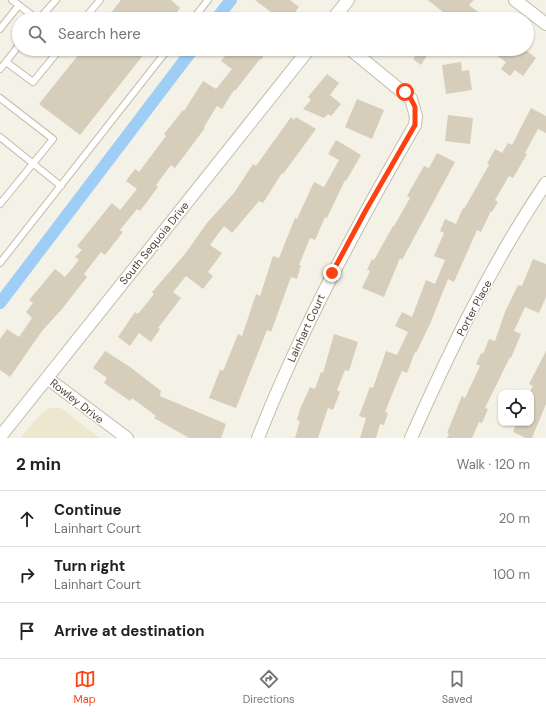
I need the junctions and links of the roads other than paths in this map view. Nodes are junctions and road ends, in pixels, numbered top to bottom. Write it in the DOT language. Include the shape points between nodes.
graph roads {
  1 [pos="12,0"];
  2 [pos="56,0"];
  3 [pos="100,0"];
  4 [pos="208,0"];
  5 [pos="348,0"];
  6 [pos="516,0"];
  7 [pos="19,5"];
  8 [pos="13,12"];
  9 [pos="28,12"];
  10 [pos="45,12"];
  11 [pos="90,12"];
  12 [pos="198,12"];
  13 [pos="338,12"];
  14 [pos="531,12"];
  15 [pos="12,14"];
  16 [pos="534,14"];
  17 [pos="10,16"];
  18 [pos="0,21"];
  19 [pos="546,24"];
  20 [pos="0,29"];
  21 [pos="12,54"];
  22 [pos="54,56"];
  23 [pos="163,56"];
  24 [pos="303,56"];
  25 [pos="359,56"];
  26 [pos="6,62"];
  27 [pos="0,69"];
  28 [pos="0,98"];
  29 [pos="0,137"];
  30 [pos="34,163"];
  31 [pos="546,183"];
  32 [pos="61,186"];
  33 [pos="0,204"];
  34 [pos="0,263"];
  35 [pos="47,378"];
  36 [pos="0,436"];
  37 [pos="127,438"];
  38 [pos="258,438"];
  39 [pos="411,438"];
  1 -- 7 [label="lane"];
  2 -- 10 [label="lane"];
  3 -- 11 [label="lane"];
  4 -- 12 [label="lane"];
  5 -- 13 [label="street"];
  6 -- 14 [label="street"];
  7 -- 8 [label="lane"];
  7 -- 9 [label="lane"];
  15 -- 17 [label="lane"];
  16 -- 19 [label="street"];
  17 -- 18 [label="lane"];
  17 -- 20 [label="lane"];
  21 -- 26 [label="lane"];
  22 -- 26 [label="lane" via="33,82"];
  23 -- 32 [label="lane"];
  24 -- 35 [label="street, South Sequoia Drive"];
  25 -- 38 [label="street, Lainhart Court" via="411,99 416,112 415,125 332,273 300,338"];
  26 -- 27 [label="lane"];
  28 -- 30 [label="lane" via="53,139"];
  29 -- 30 [label="lane"];
  30 -- 32 [label="lane"];
  30 -- 33 [label="lane"];
  31 -- 39 [label="street, Porter Place" via="473,308 437,378"];
  32 -- 34 [label="lane"];
  35 -- 36 [label="street, South Sequoia Drive"];
  35 -- 37 [label="street, Rowley Drive"];
}
